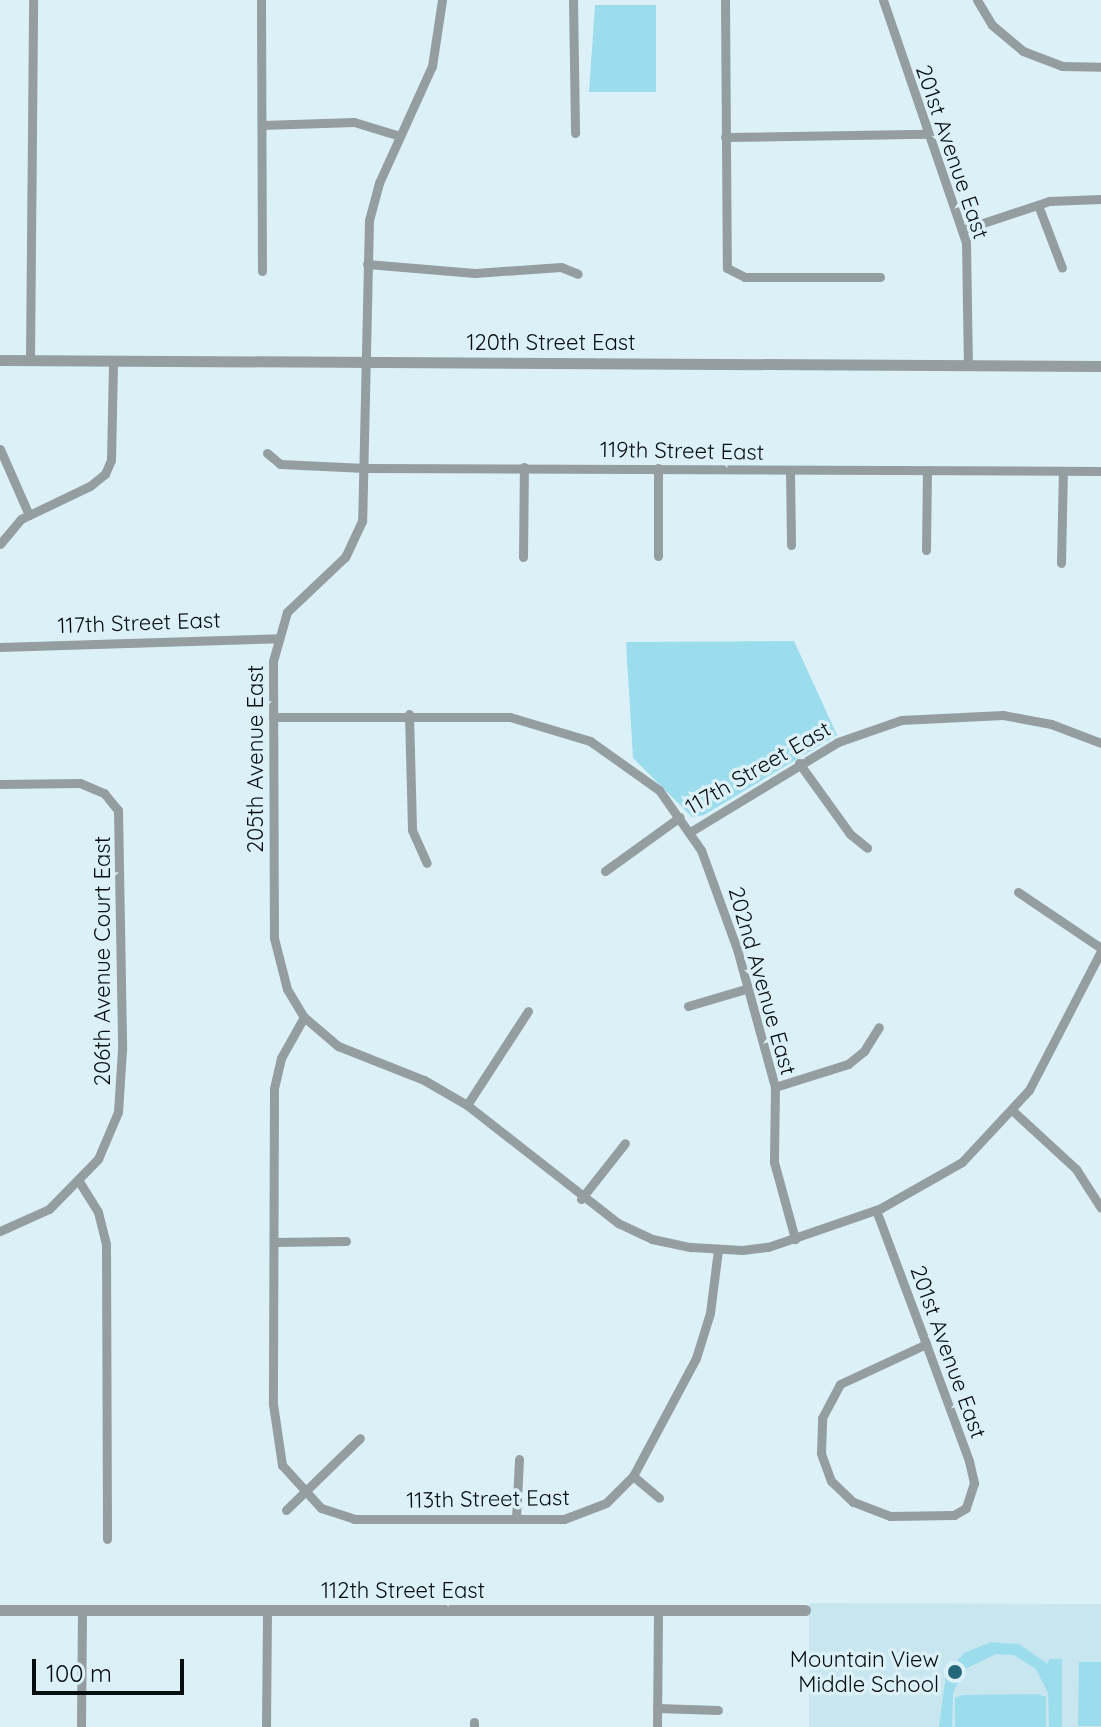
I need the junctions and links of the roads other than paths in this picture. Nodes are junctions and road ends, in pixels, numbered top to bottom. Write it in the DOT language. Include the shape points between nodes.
graph roads {
  1 [pos="33,0"];
  2 [pos="261,0"];
  3 [pos="442,0"];
  4 [pos="573,0"];
  5 [pos="725,0"];
  6 [pos="883,0"];
  7 [pos="977,0"];
  8 [pos="1101,67"];
  9 [pos="262,125"];
  10 [pos="575,133"];
  11 [pos="927,134"];
  12 [pos="400,136"];
  13 [pos="725,137"];
  14 [pos="1101,199"];
  15 [pos="1038,205"];
  16 [pos="962,230"];
  17 [pos="367,264"];
  18 [pos="1062,268"];
  19 [pos="262,271"];
  20 [pos="578,274"];
  21 [pos="880,277"];
  22 [pos="0,360"];
  23 [pos="30,360"];
  24 [pos="113,361"];
  25 [pos="367,362"];
  26 [pos="968,365"];
  27 [pos="1101,366"];
  28 [pos="0,449"];
  29 [pos="267,453"];
  30 [pos="524,467"];
  31 [pos="365,468"];
  32 [pos="658,468"];
  33 [pos="927,470"];
  34 [pos="790,471"];
  35 [pos="1063,471"];
  36 [pos="1101,471"];
  37 [pos="29,515"];
  38 [pos="0,544"];
  39 [pos="791,545"];
  40 [pos="926,550"];
  41 [pos="658,556"];
  42 [pos="523,557"];
  43 [pos="1061,563"];
  44 [pos="279,638"];
  45 [pos="0,647"];
  46 [pos="409,714"];
  47 [pos="273,717"];
  48 [pos="1101,743"];
  49 [pos="799,763"];
  50 [pos="0,784"];
  51 [pos="680,817"];
  52 [pos="690,832"];
  53 [pos="867,848"];
  54 [pos="427,863"];
  55 [pos="605,871"];
  56 [pos="1018,892"];
  57 [pos="1101,950"];
  58 [pos="749,988"];
  59 [pos="688,1006"];
  60 [pos="528,1011"];
  61 [pos="304,1017"];
  62 [pos="879,1027"];
  63 [pos="775,1087"];
  64 [pos="467,1105"];
  65 [pos="1013,1111"];
  66 [pos="625,1143"];
  67 [pos="80,1183"];
  68 [pos="581,1199"];
  69 [pos="1101,1208"];
  70 [pos="876,1210"];
  71 [pos="0,1231"];
  72 [pos="795,1239"];
  73 [pos="346,1241"];
  74 [pos="274,1242"];
  75 [pos="718,1250"];
  76 [pos="926,1344"];
  77 [pos="360,1438"];
  78 [pos="519,1459"];
  79 [pos="633,1476"];
  80 [pos="304,1493"];
  81 [pos="659,1498"];
  82 [pos="286,1510"];
  83 [pos="516,1519"];
  84 [pos="107,1539"];
  85 [pos="0,1610"];
  86 [pos="658,1610"];
  87 [pos="805,1610"];
  88 [pos="82,1611"];
  89 [pos="267,1612"];
  90 [pos="657,1708"];
  91 [pos="718,1710"];
  92 [pos="81,1727"];
  93 [pos="266,1727"];
  94 [pos="657,1727"];
  1 -- 23 [label="street"];
  2 -- 9 [label="street"];
  3 -- 12 [label="street, 205th Avenue East" via="432,66"];
  4 -- 10 [label="street"];
  5 -- 13 [label="street"];
  6 -- 11 [label="street, 201st Avenue East"];
  7 -- 8 [label="street" via="999,32 1038,59 1072,68"];
  9 -- 12 [label="street" via="354,122"];
  9 -- 19 [label="street"];
  11 -- 13 [label="street"];
  11 -- 16 [label="street, 201st Avenue East"];
  12 -- 17 [label="street, 205th Avenue East" via="372,208"];
  13 -- 21 [label="street" via="725,258 730,273"];
  14 -- 15 [label="street"];
  15 -- 16 [label="street"];
  15 -- 18 [label="street"];
  16 -- 26 [label="street, 201st Avenue East" via="970,283"];
  17 -- 20 [label="street" via="475,273 561,267"];
  17 -- 25 [label="street, 205th Avenue East"];
  22 -- 23 [label="street, 120th Street East"];
  23 -- 24 [label="street, 120th Street East"];
  24 -- 25 [label="street, 120th Street East"];
  24 -- 37 [label="street" via="108,467 90,486"];
  25 -- 26 [label="street, 120th Street East"];
  25 -- 31 [label="street, 205th Avenue East"];
  26 -- 27 [label="street, 120th Street East"];
  28 -- 37 [label="street"];
  29 -- 31 [label="street, 119th Street East" via="280,464"];
  30 -- 31 [label="street, 119th Street East"];
  30 -- 32 [label="street, 119th Street East"];
  30 -- 42 [label="street"];
  31 -- 44 [label="street, 205th Avenue East" via="365,507 352,547 299,595"];
  32 -- 34 [label="street, 119th Street East"];
  32 -- 41 [label="street"];
  33 -- 34 [label="street, 119th Street East"];
  33 -- 35 [label="street, 119th Street East"];
  33 -- 40 [label="street"];
  34 -- 39 [label="street"];
  35 -- 36 [label="street, 119th Street East"];
  35 -- 43 [label="street"];
  37 -- 38 [label="street"];
  44 -- 45 [label="street, 117th Street East"];
  44 -- 47 [label="street, 205th Avenue East"];
  46 -- 47 [label="street, 117th Street East"];
  46 -- 51 [label="street, 117th Street East" via="499,716 570,733 634,767"];
  46 -- 54 [label="street" via="412,830"];
  47 -- 61 [label="street, 205th Avenue East" via="274,938 287,989"];
  48 -- 49 [label="street, 117th Street East" via="1017,717 938,715 863,732"];
  49 -- 52 [label="street, 117th Street East"];
  49 -- 53 [label="street"];
  50 -- 67 [label="street, 206th Avenue Court East" via="80,783 112,801 122,823 121,1097 111,1133"];
  51 -- 52 [label="street, 117th Street East"];
  51 -- 55 [label="street"];
  52 -- 58 [label="street, 202nd Avenue East" via="717,888"];
  56 -- 57 [label="street"];
  57 -- 65 [label="street" via="1037,1078"];
  58 -- 59 [label="street"];
  58 -- 63 [label="street, 202nd Avenue East"];
  60 -- 64 [label="street"];
  61 -- 64 [label="street" via="338,1046 424,1080"];
  61 -- 74 [label="street" via="281,1058 274,1089"];
  62 -- 63 [label="street" via="848,1064"];
  63 -- 72 [label="street, 202nd Avenue East" via="774,1162"];
  64 -- 68 [label="street"];
  65 -- 69 [label="street" via="1065,1157"];
  65 -- 70 [label="street" via="962,1162"];
  66 -- 68 [label="street"];
  67 -- 71 [label="street" via="36,1217"];
  67 -- 84 [label="street" via="98,1212 106,1244"];
  68 -- 75 [label="street" via="652,1239"];
  70 -- 72 [label="street"];
  70 -- 76 [label="street, 201st Avenue East"];
  72 -- 75 [label="street"];
  73 -- 74 [label="street"];
  74 -- 80 [label="street" via="278,1455"];
  75 -- 79 [label="street" via="710,1313 696,1358"];
  76 -- 76 [label="street, 201st Avenue East" via="840,1384 823,1411 821,1453 831,1481 863,1508 920,1518 954,1515 966,1508 974,1489 972,1469"];
  77 -- 80 [label="street"];
  78 -- 83 [label="street"];
  79 -- 81 [label="street"];
  79 -- 83 [label="street, 113th Street East" via="614,1498 586,1513 564,1519"];
  80 -- 82 [label="street"];
  80 -- 83 [label="street, 113th Street East" via="321,1508 354,1519"];
  85 -- 88 [label="street, 112th Street East"];
  86 -- 87 [label="street, 112th Street East"];
  86 -- 89 [label="street, 112th Street East"];
  86 -- 90 [label="street"];
  88 -- 89 [label="street, 112th Street East"];
  88 -- 92 [label="street"];
  89 -- 93 [label="street"];
  90 -- 91 [label="street"];
  90 -- 94 [label="street"];
}
